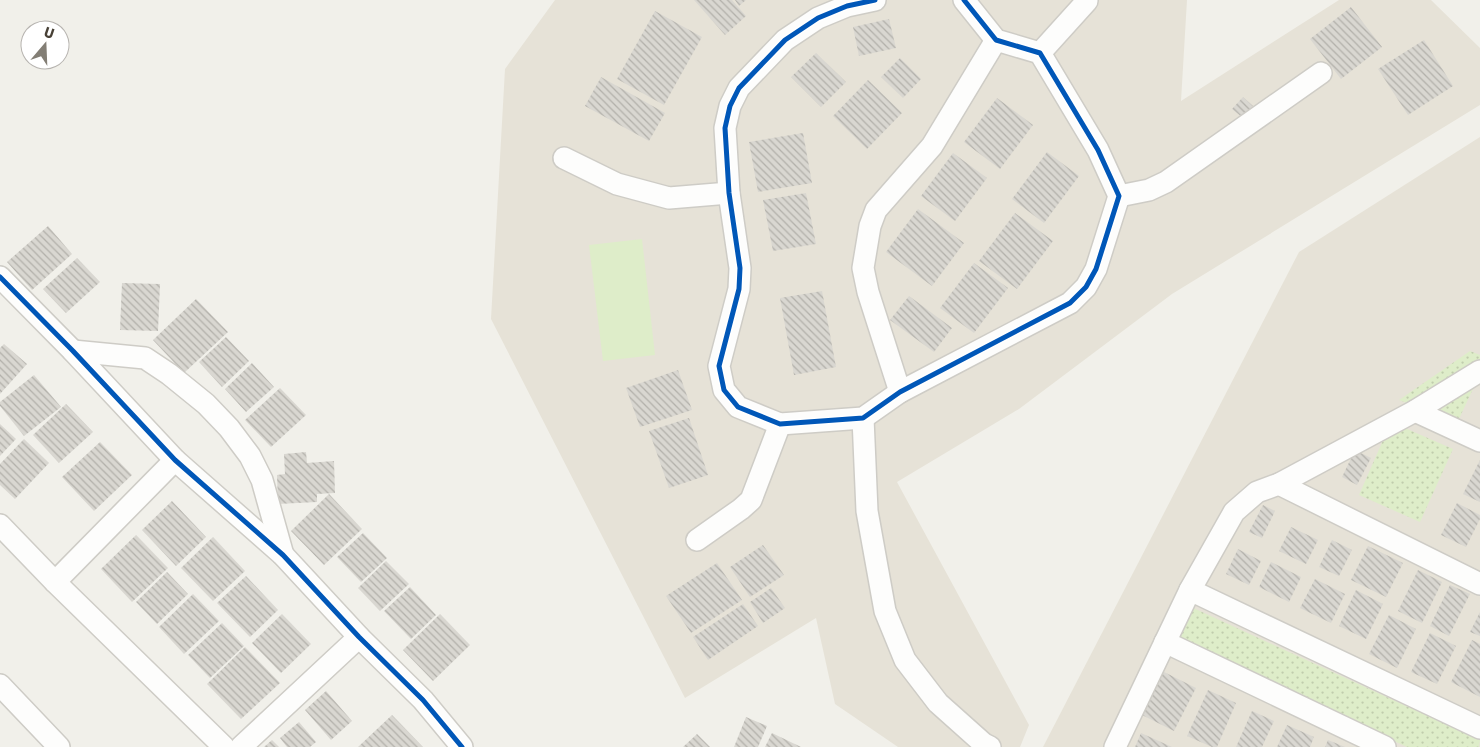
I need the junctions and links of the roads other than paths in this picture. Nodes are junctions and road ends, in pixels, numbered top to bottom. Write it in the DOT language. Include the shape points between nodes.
graph roads {
  1 [pos="875,0"];
  2 [pos="964,0"];
  3 [pos="1087,1"];
  4 [pos="996,40"];
  5 [pos="1040,53"];
  6 [pos="1321,73"];
  7 [pos="564,158"];
  8 [pos="729,193"];
  9 [pos="1119,196"];
  10 [pos="0,277"];
  11 [pos="73,351"];
  12 [pos="1480,371"];
  13 [pos="900,392"];
  14 [pos="1415,411"];
  15 [pos="863,418"];
  16 [pos="780,424"];
  17 [pos="1480,440"];
  18 [pos="175,460"];
  19 [pos="1279,484"];
  20 [pos="0,525"];
  21 [pos="697,540"];
  22 [pos="283,555"];
  23 [pos="55,582"];
  24 [pos="1480,584"];
  25 [pos="1190,590"];
  26 [pos="359,636"];
  27 [pos="1165,642"];
  28 [pos="0,685"];
  29 [pos="1480,728"];
  30 [pos="59,747"];
  31 [pos="224,747"];
  32 [pos="241,747"];
  33 [pos="462,747"];
  34 [pos="990,747"];
  35 [pos="1115,747"];
  36 [pos="1385,747"];
  1 -- 8 [label="street" via="818,18 785,40 739,88 730,106 725,128"];
  2 -- 4 [label="street"];
  3 -- 5 [label="street"];
  4 -- 5 [label="street"];
  4 -- 13 [label="street" via="932,146 876,210 870,226 863,268"];
  5 -- 9 [label="street" via="1098,150"];
  6 -- 9 [label="street" via="1166,182 1149,190"];
  7 -- 8 [label="street" via="617,184 669,198"];
  8 -- 16 [label="street" via="740,268 739,289 719,366 724,390 738,407"];
  9 -- 13 [label="street" via="1096,269 1086,287 1070,303"];
  10 -- 11 [label="street"];
  11 -- 18 [label="street"];
  11 -- 22 [label="street" via="145,358 206,404 230,428 250,456 262,480"];
  12 -- 14 [label="street"];
  13 -- 15 [label="street"];
  14 -- 17 [label="street"];
  14 -- 19 [label="street"];
  15 -- 16 [label="street"];
  15 -- 34 [label="street" via="867,511 885,611 905,660 938,703"];
  16 -- 21 [label="street" via="751,500"];
  18 -- 22 [label="street"];
  18 -- 23 [label="street"];
  19 -- 24 [label="street"];
  19 -- 25 [label="street" via="1257,492 1234,512"];
  20 -- 23 [label="street"];
  22 -- 26 [label="street"];
  23 -- 31 [label="street"];
  25 -- 27 [label="street"];
  25 -- 29 [label="street"];
  26 -- 32 [label="street"];
  26 -- 33 [label="street" via="423,700"];
  27 -- 35 [label="street"];
  27 -- 36 [label="street"];
  28 -- 30 [label="street"];
}
